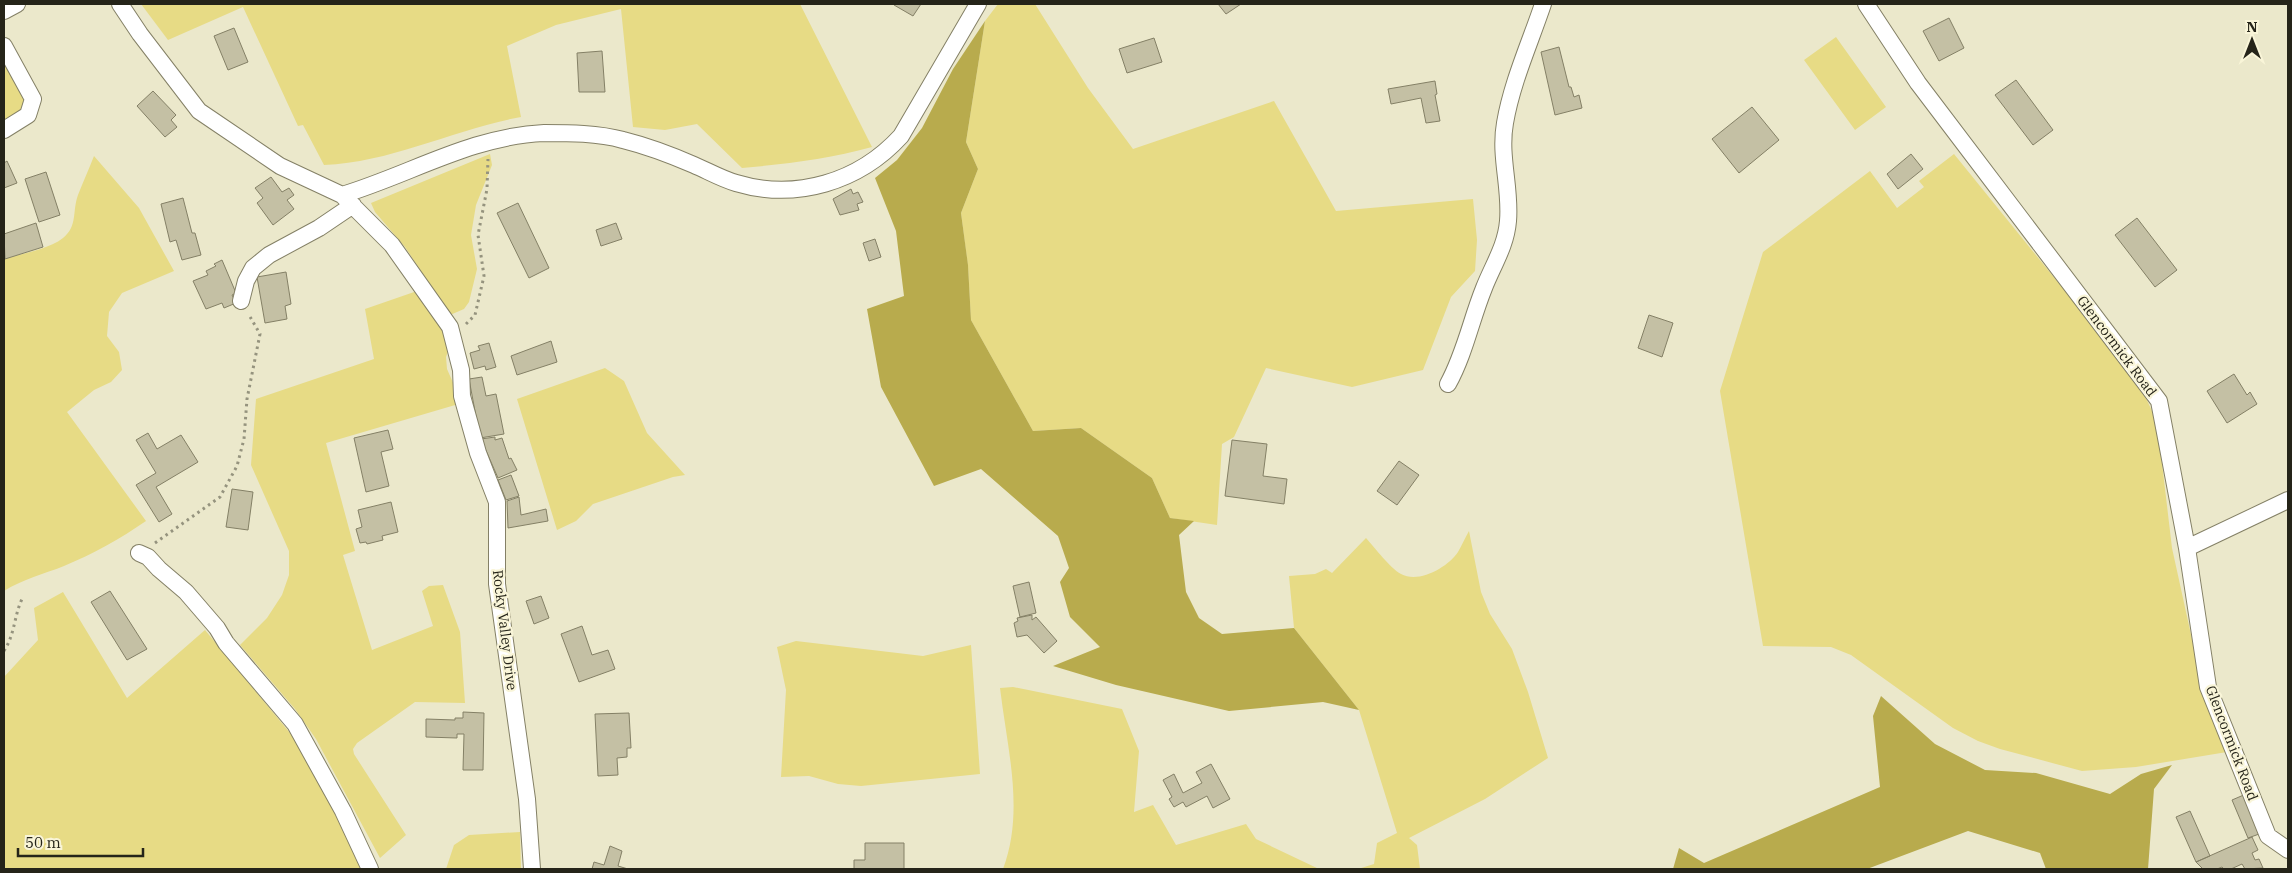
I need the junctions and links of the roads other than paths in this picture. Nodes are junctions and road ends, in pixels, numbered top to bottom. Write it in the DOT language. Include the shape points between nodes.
graph roads {
  1 [pos="17,4"];
  2 [pos="120,4"];
  3 [pos="978,4"];
  4 [pos="1543,4"];
  5 [pos="1866,4"];
  6 [pos="4,11"];
  7 [pos="4,46"];
  8 [pos="4,130"];
  9 [pos="347,200"];
  10 [pos="241,301"];
  11 [pos="1448,384"];
  12 [pos="2288,500"];
  13 [pos="2187,548"];
  14 [pos="139,553"];
  15 [pos="2288,850"];
  16 [pos="370,869"];
  17 [pos="532,869"];
  1 -- 6 [label="street"];
  2 -- 9 [label="street, Rocky Valley Drive" via="200,111 280,166"];
  3 -- 9 [label="street" via="901,136 885,153 863,168 833,181 801,190 766,190 734,182 621,139 543,134 481,144 375,185"];
  4 -- 11 [label="street" via="1511,94 1504,124 1502,147 1508,221 1503,248 1484,288"];
  5 -- 13 [label="street, Glencormick Road" via="1918,83 2159,401"];
  7 -- 8 [label="street" via="33,100 28,115"];
  9 -- 10 [label="street" via="319,228 269,255 253,268"];
  9 -- 17 [label="street, Rocky Valley Drive" via="392,245 450,327 453,337 461,370 462,396 478,453 497,502 497,584 527,799"];
  12 -- 13 [label="street"];
  13 -- 15 [label="street, Glencormick Road" via="2208,687 2268,836"];
  14 -- 16 [label="street" via="148,557 186,592 295,724 343,811"];
}
